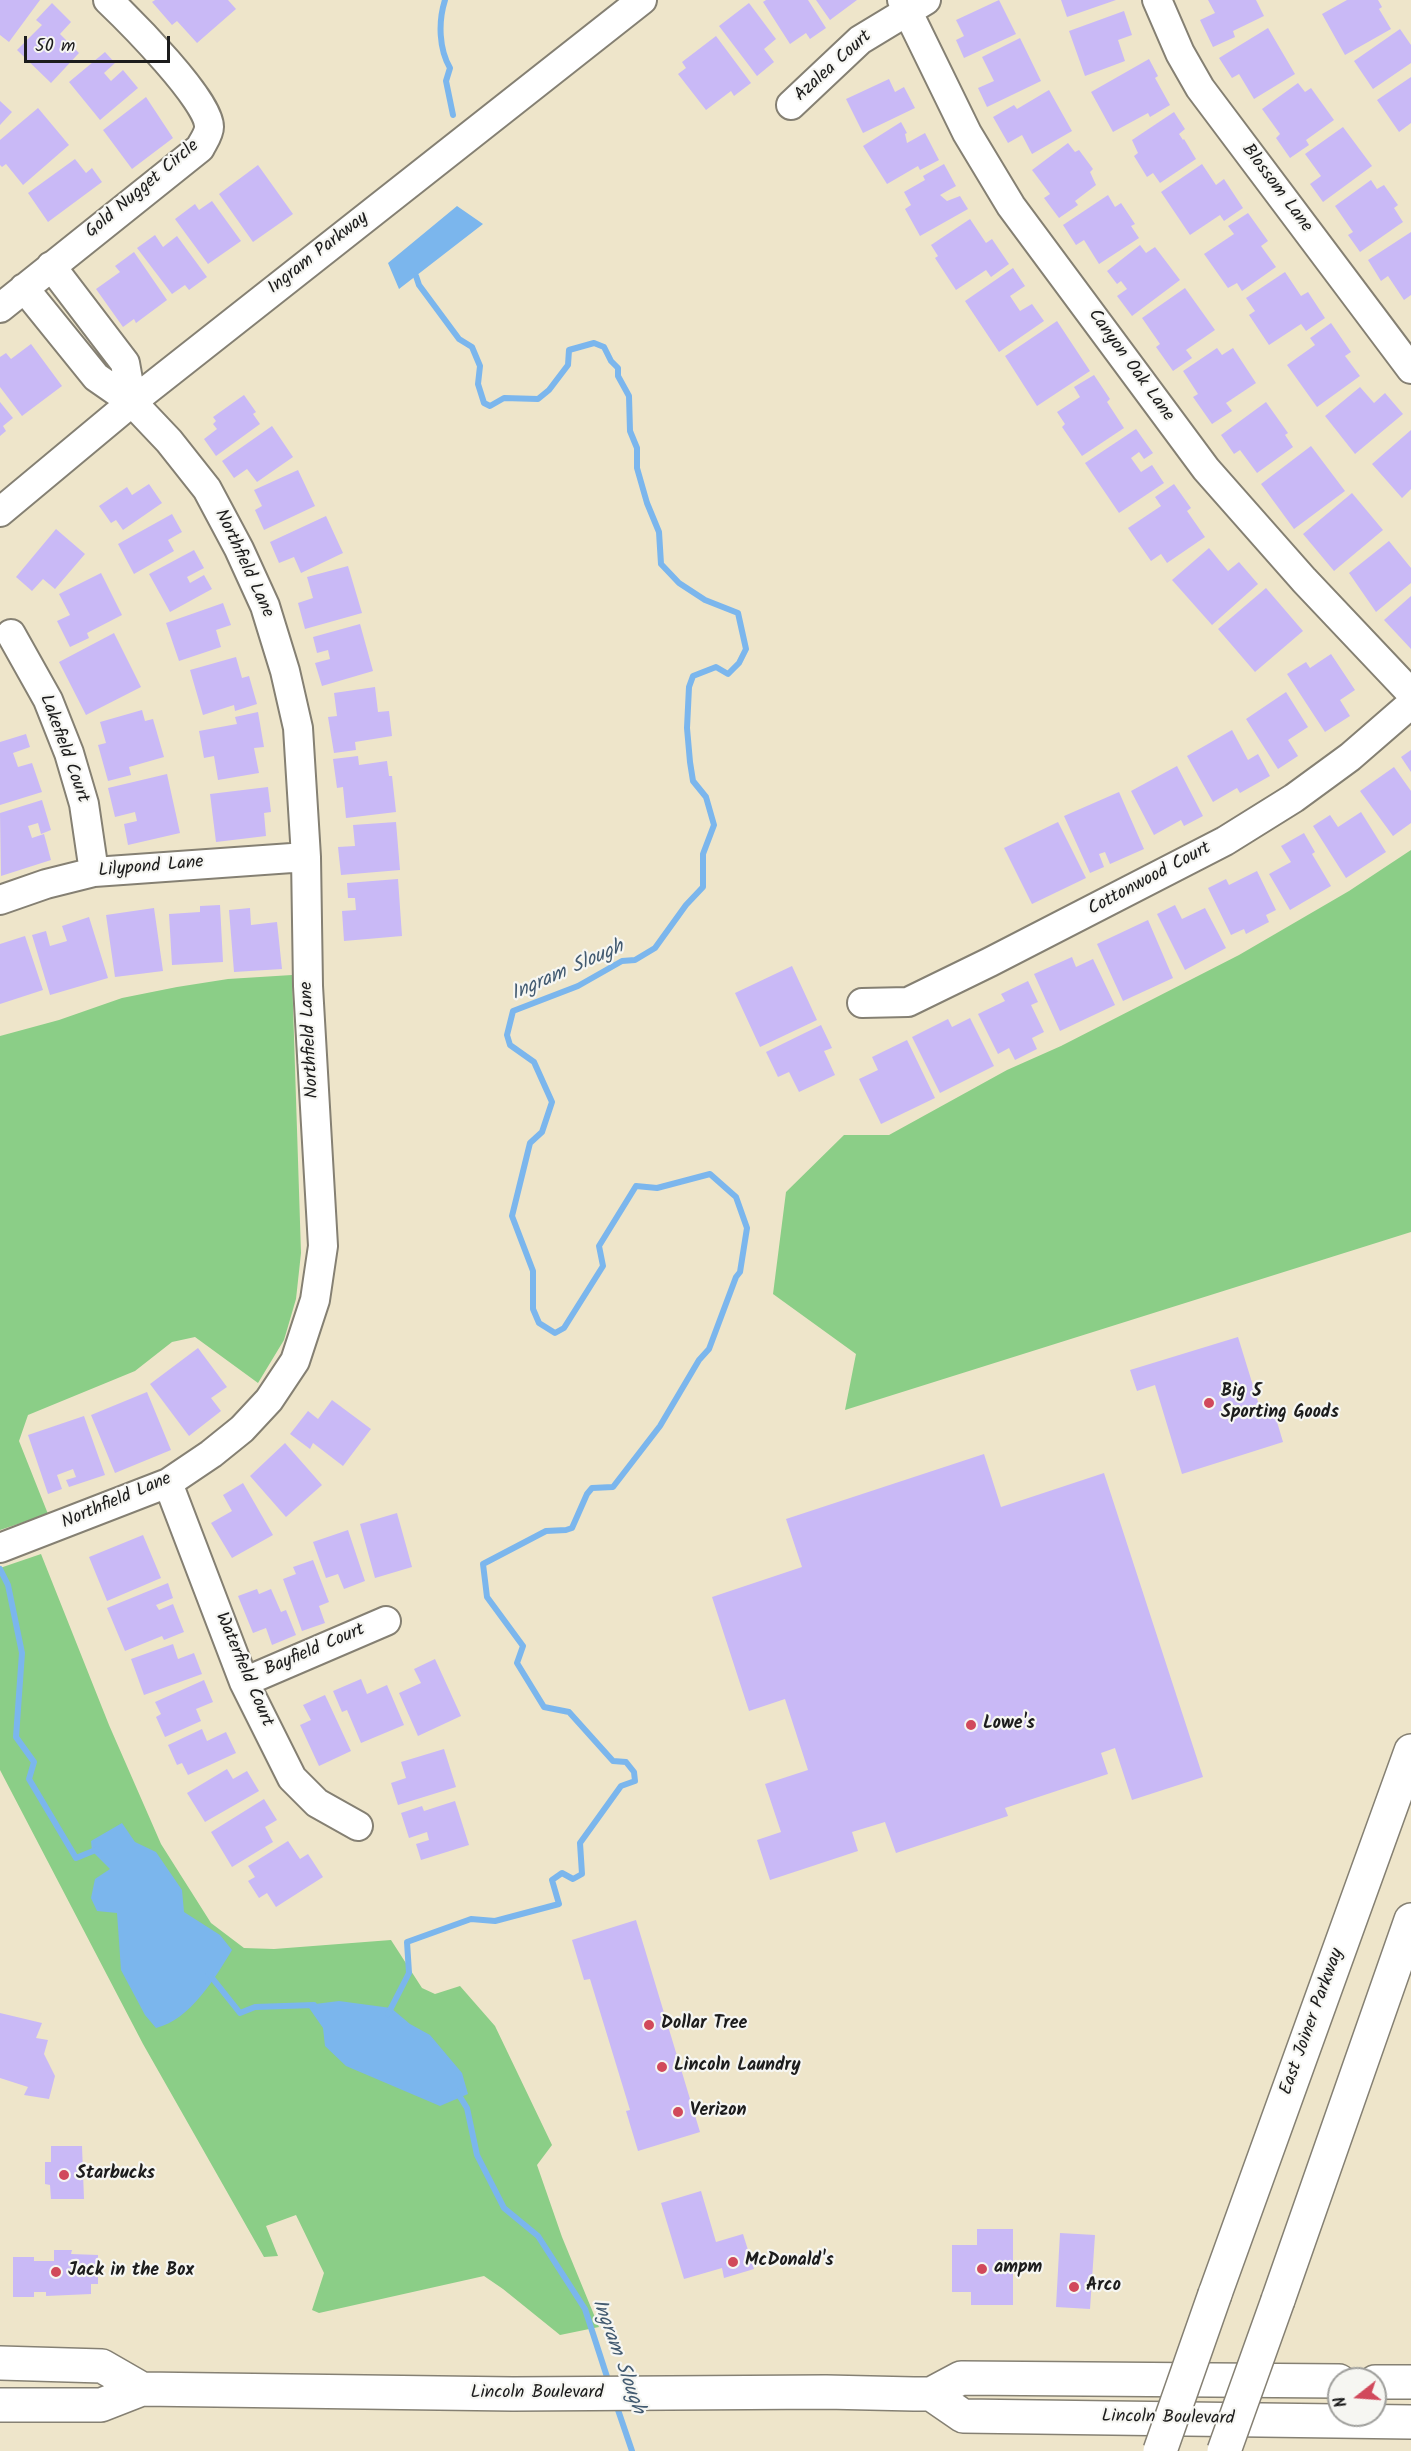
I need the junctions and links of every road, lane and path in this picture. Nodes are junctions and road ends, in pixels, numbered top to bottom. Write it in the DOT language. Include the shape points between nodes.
graph roads {
  1 [pos="108,0"];
  2 [pos="642,0"];
  3 [pos="1157,0"];
  4 [pos="912,3"];
  5 [pos="791,105"];
  6 [pos="51,266"];
  7 [pos="24,288"];
  8 [pos="0,308"];
  9 [pos="1411,369"];
  10 [pos="132,402"];
  11 [pos="0,512"];
  12 [pos="11,634"];
  13 [pos="1411,693"];
  14 [pos="1411,704"];
  15 [pos="306,857"];
  16 [pos="94,872"];
  17 [pos="0,900"];
  18 [pos="862,1003"];
  19 [pos="168,1483"];
  20 [pos="0,1548"];
  21 [pos="386,1621"];
  22 [pos="244,1682"];
  23 [pos="1411,1751"];
  24 [pos="358,1826"];
  25 [pos="1411,1920"];
  26 [pos="0,2363"];
  27 [pos="1327,2381"];
  28 [pos="1387,2382"];
  29 [pos="1411,2382"];
  30 [pos="142,2389"];
  31 [pos="931,2394"];
  32 [pos="0,2404"];
  33 [pos="1411,2422"];
  34 [pos="1160,2451"];
  35 [pos="1224,2451"];
  1 -- 6 [label="street, Gold Nugget Circle" via="177,74 207,114 210,129 200,148"];
  2 -- 10 [label="street, Ingram Parkway"];
  3 -- 9 [label="street, Blossom Lane" via="1200,88"];
  4 -- 5 [label="street, Azalea Court" via="860,40"];
  4 -- 13 [label="street, Canyon Oak Lane" via="967,133 1011,206 1206,469"];
  6 -- 7 [label="street, Gold Nugget Circle"];
  6 -- 10 [label="street" via="125,363"];
  7 -- 8 [label="street, Gold Nugget Circle"];
  7 -- 10 [label="street, Northfield Lane" via="96,377"];
  10 -- 11 [label="street, Ingram Parkway"];
  10 -- 15 [label="street, Northfield Lane" via="207,489 265,606 298,728"];
  12 -- 16 [label="street, Lakefield Court" via="48,700 69,753 84,804"];
  14 -- 18 [label="street, Cottonwood Court" via="1350,757 1294,798 1187,862 908,1002"];
  15 -- 16 [label="street, Lilypond Lane"];
  15 -- 19 [label="street, Northfield Lane" via="308,986 323,1246 315,1300 295,1361 269,1400 211,1455"];
  16 -- 17 [label="street, Lilypond Lane"];
  19 -- 20 [label="street, Northfield Lane"];
  19 -- 22 [label="street, Waterfield Court"];
  21 -- 22 [label="street, Bayfield Court"];
  22 -- 24 [label="street, Waterfield Court" via="292,1778 317,1803"];
  23 -- 34 [label="main road, East Joiner Parkway, bridge"];
  25 -- 35 [label="main road, bridge"];
  26 -- 30 [label="main road, Lincoln Boulevard" via="102,2366"];
  27 -- 31 [label="main road, Lincoln Boulevard" via="960,2378"];
  28 -- 29 [label="main road"];
  30 -- 31 [label="main road, Lincoln Boulevard"];
  30 -- 32 [label="main road, Lincoln Boulevard" via="101,2405"];
  31 -- 33 [label="main road, Lincoln Boulevard" via="963,2416"];
}
